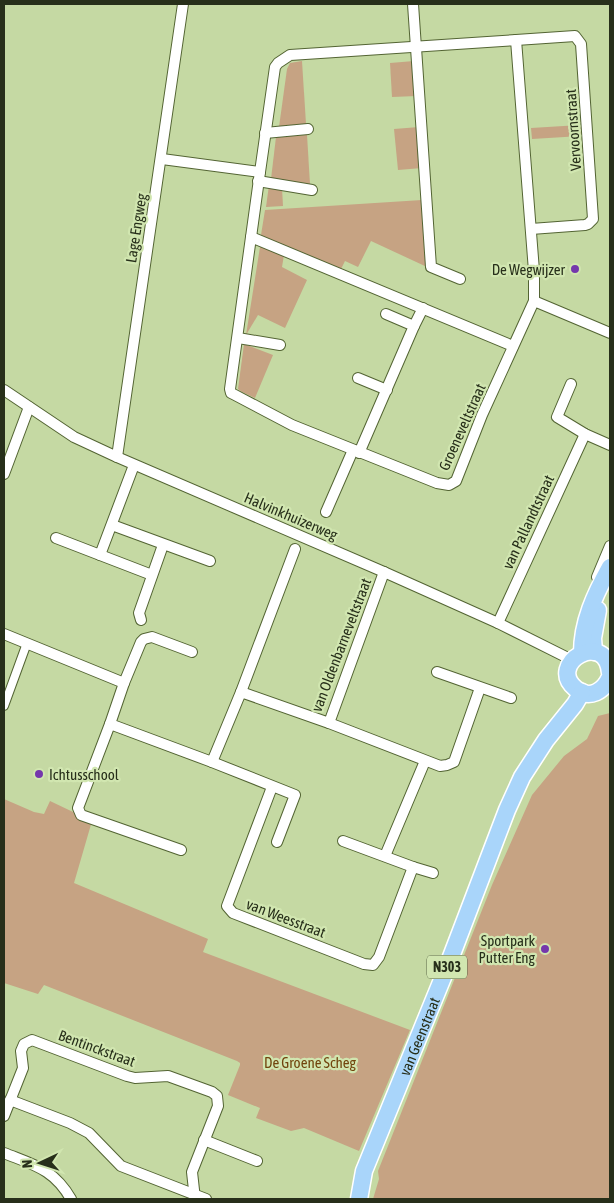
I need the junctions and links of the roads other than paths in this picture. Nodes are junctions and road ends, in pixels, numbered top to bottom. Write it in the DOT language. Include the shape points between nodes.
graph roads {
  1 [pos="184,4"];
  2 [pos="413,4"];
  3 [pos="516,40"];
  4 [pos="417,46"];
  5 [pos="308,129"];
  6 [pos="266,133"];
  7 [pos="162,159"];
  8 [pos="259,176"];
  9 [pos="312,190"];
  10 [pos="531,229"];
  11 [pos="251,237"];
  12 [pos="460,278"];
  13 [pos="534,301"];
  14 [pos="423,308"];
  15 [pos="386,314"];
  16 [pos="414,326"];
  17 [pos="610,333"];
  18 [pos="238,338"];
  19 [pos="280,345"];
  20 [pos="513,346"];
  21 [pos="358,378"];
  22 [pos="571,384"];
  23 [pos="4,390"];
  24 [pos="387,390"];
  25 [pos="29,406"];
  26 [pos="585,434"];
  27 [pos="610,445"];
  28 [pos="356,452"];
  29 [pos="116,457"];
  30 [pos="134,465"];
  31 [pos="4,474"];
  32 [pos="326,512"];
  33 [pos="112,525"];
  34 [pos="56,538"];
  35 [pos="163,545"];
  36 [pos="610,546"];
  37 [pos="296,549"];
  38 [pos="100,555"];
  39 [pos="210,561"];
  40 [pos="610,566"];
  41 [pos="384,572"];
  42 [pos="610,574"];
  43 [pos="152,575"];
  44 [pos="590,592"];
  45 [pos="141,620"];
  46 [pos="498,623"];
  47 [pos="4,634"];
  48 [pos="27,643"];
  49 [pos="192,652"];
  50 [pos="583,655"];
  51 [pos="437,672"];
  52 [pos="609,680"];
  53 [pos="124,683"];
  54 [pos="480,688"];
  55 [pos="578,689"];
  56 [pos="241,692"];
  57 [pos="510,698"];
  58 [pos="4,706"];
  59 [pos="329,723"];
  60 [pos="110,724"];
  61 [pos="426,761"];
  62 [pos="212,762"];
  63 [pos="272,787"];
  64 [pos="343,841"];
  65 [pos="277,842"];
  66 [pos="180,850"];
  67 [pos="385,856"];
  68 [pos="413,868"];
  69 [pos="433,873"];
  70 [pos="6,1109"];
  71 [pos="204,1140"];
  72 [pos="4,1153"];
  73 [pos="257,1161"];
  74 [pos="195,1197"];
  75 [pos="70,1199"];
  76 [pos="206,1199"];
  77 [pos="359,1199"];
  1 -- 7 [label="street, Lage Engweg"];
  2 -- 4 [label="street"];
  3 -- 4 [label="street, Vervoornstraat"];
  3 -- 10 [label="street"];
  3 -- 10 [label="street, Vervoornstraat" via="575,36 581,44 594,218 585,225"];
  4 -- 6 [label="street, Vervoornstraat" via="290,55 275,67"];
  4 -- 12 [label="street" via="431,267"];
  5 -- 6 [label="street"];
  6 -- 8 [label="street, Vervoornstraat"];
  7 -- 8 [label="street"];
  7 -- 29 [label="street, Lage Engweg"];
  8 -- 9 [label="street"];
  8 -- 11 [label="street, Groeneveltstraat"];
  10 -- 13 [label="street"];
  11 -- 14 [label="street"];
  11 -- 18 [label="street, Groeneveltstraat"];
  13 -- 17 [label="street"];
  13 -- 20 [label="street, Groeneveltstraat"];
  14 -- 16 [label="street"];
  14 -- 20 [label="street"];
  15 -- 16 [label="street"];
  16 -- 24 [label="street"];
  18 -- 19 [label="street"];
  18 -- 28 [label="street, Groeneveltstraat" via="231,393 292,425"];
  20 -- 28 [label="street, Groeneveltstraat" via="456,482 449,485 437,483"];
  21 -- 24 [label="street"];
  22 -- 26 [label="street" via="558,417"];
  23 -- 25 [label="street, Halvinkhuizerweg"];
  24 -- 28 [label="street"];
  25 -- 29 [label="street, Halvinkhuizerweg" via="74,437"];
  25 -- 31 [label="street"];
  26 -- 27 [label="street"];
  26 -- 46 [label="street, van Pallandtstraat"];
  28 -- 32 [label="street"];
  29 -- 30 [label="street, Halvinkhuizerweg"];
  30 -- 33 [label="street"];
  30 -- 41 [label="street, Halvinkhuizerweg"];
  33 -- 35 [label="street"];
  33 -- 38 [label="street"];
  34 -- 38 [label="street"];
  35 -- 39 [label="street"];
  35 -- 43 [label="street"];
  36 -- 44 [label="street"];
  37 -- 56 [label="street"];
  38 -- 43 [label="street"];
  40 -- 50 [label="main road" via="586,619"];
  41 -- 46 [label="street, Halvinkhuizerweg"];
  41 -- 59 [label="street, van Oldenbarneveltstraat"];
  42 -- 50 [label="main road" via="597,612 594,638"];
  43 -- 45 [label="street" via="139,613"];
  46 -- 50 [label="street, Halvinkhuizerweg"];
  47 -- 48 [label="street"];
  48 -- 53 [label="street"];
  48 -- 58 [label="street"];
  49 -- 53 [label="street" via="146,635"];
  50 -- 52 [label="main road" via="606,659"];
  50 -- 55 [label="main road" via="568,668 568,676"];
  51 -- 54 [label="street"];
  52 -- 55 [label="main road" via="601,691 593,694"];
  53 -- 60 [label="street"];
  54 -- 57 [label="street"];
  54 -- 61 [label="street" via="454,762 440,766"];
  55 -- 77 [label="main road, van Geenstraat / N303" via="562,706 546,740 522,777 364,1171"];
  56 -- 59 [label="street, van Oldenbarneveltstraat"];
  56 -- 62 [label="street"];
  59 -- 61 [label="street"];
  60 -- 62 [label="street"];
  60 -- 66 [label="street" via="78,808 81,815"];
  61 -- 67 [label="street"];
  62 -- 63 [label="street"];
  63 -- 65 [label="street" via="294,794"];
  63 -- 68 [label="street, van Weesstraat" via="227,906 233,913 373,965 380,957"];
  64 -- 67 [label="street"];
  67 -- 68 [label="street"];
  68 -- 69 [label="street"];
  70 -- 71 [label="street, Bentinckstraat" via="23,1068 21,1050 32,1040 127,1076 168,1076 212,1092 218,1106"];
  70 -- 74 [label="street" via="70,1123 89,1133 121,1166"];
  71 -- 73 [label="street"];
  71 -- 74 [label="street, Bentinckstraat" via="192,1172"];
  72 -- 75 [label="street" via="54,1177"];
  74 -- 76 [label="street"];
}
